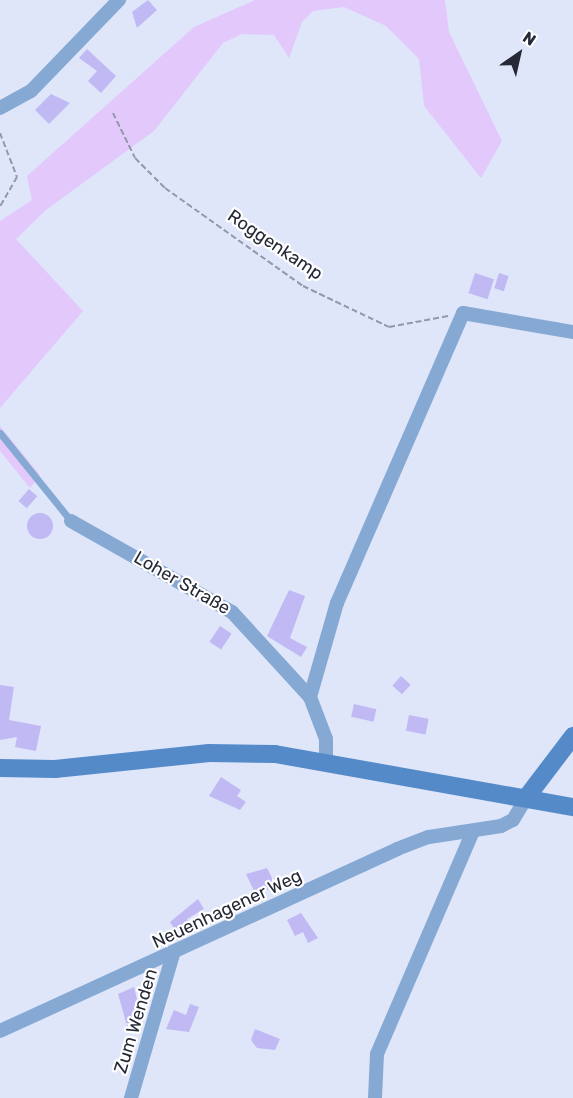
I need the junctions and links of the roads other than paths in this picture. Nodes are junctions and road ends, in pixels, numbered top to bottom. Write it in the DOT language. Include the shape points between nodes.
graph roads {
  1 [pos="112,2"];
  2 [pos="0,108"];
  3 [pos="573,332"];
  4 [pos="0,434"];
  5 [pos="71,521"];
  6 [pos="310,697"];
  7 [pos="573,736"];
  8 [pos="326,760"];
  9 [pos="0,768"];
  10 [pos="526,798"];
  11 [pos="573,807"];
  12 [pos="472,833"];
  13 [pos="173,954"];
  14 [pos="0,1031"];
  15 [pos="131,1098"];
  16 [pos="375,1098"];
  1 -- 2 [label="street" via="31,91"];
  3 -- 6 [label="street" via="463,313 337,603"];
  4 -- 5 [label="lane, Loher Straße"];
  5 -- 6 [label="street, Loher Straße" via="232,612"];
  6 -- 8 [label="street, Loher Straße" via="326,739"];
  7 -- 10 [label="street"];
  8 -- 9 [label="street" via="218,752 55,769"];
  8 -- 10 [label="street"];
  10 -- 11 [label="street"];
  10 -- 12 [label="street, Neuenhagener Weg" via="513,820"];
  12 -- 13 [label="street, Neuenhagener Weg" via="429,837 397,849"];
  12 -- 16 [label="street" via="377,1054"];
  13 -- 14 [label="street, Neuenhagener Weg"];
  13 -- 15 [label="street, Zum Wenden"];
}
